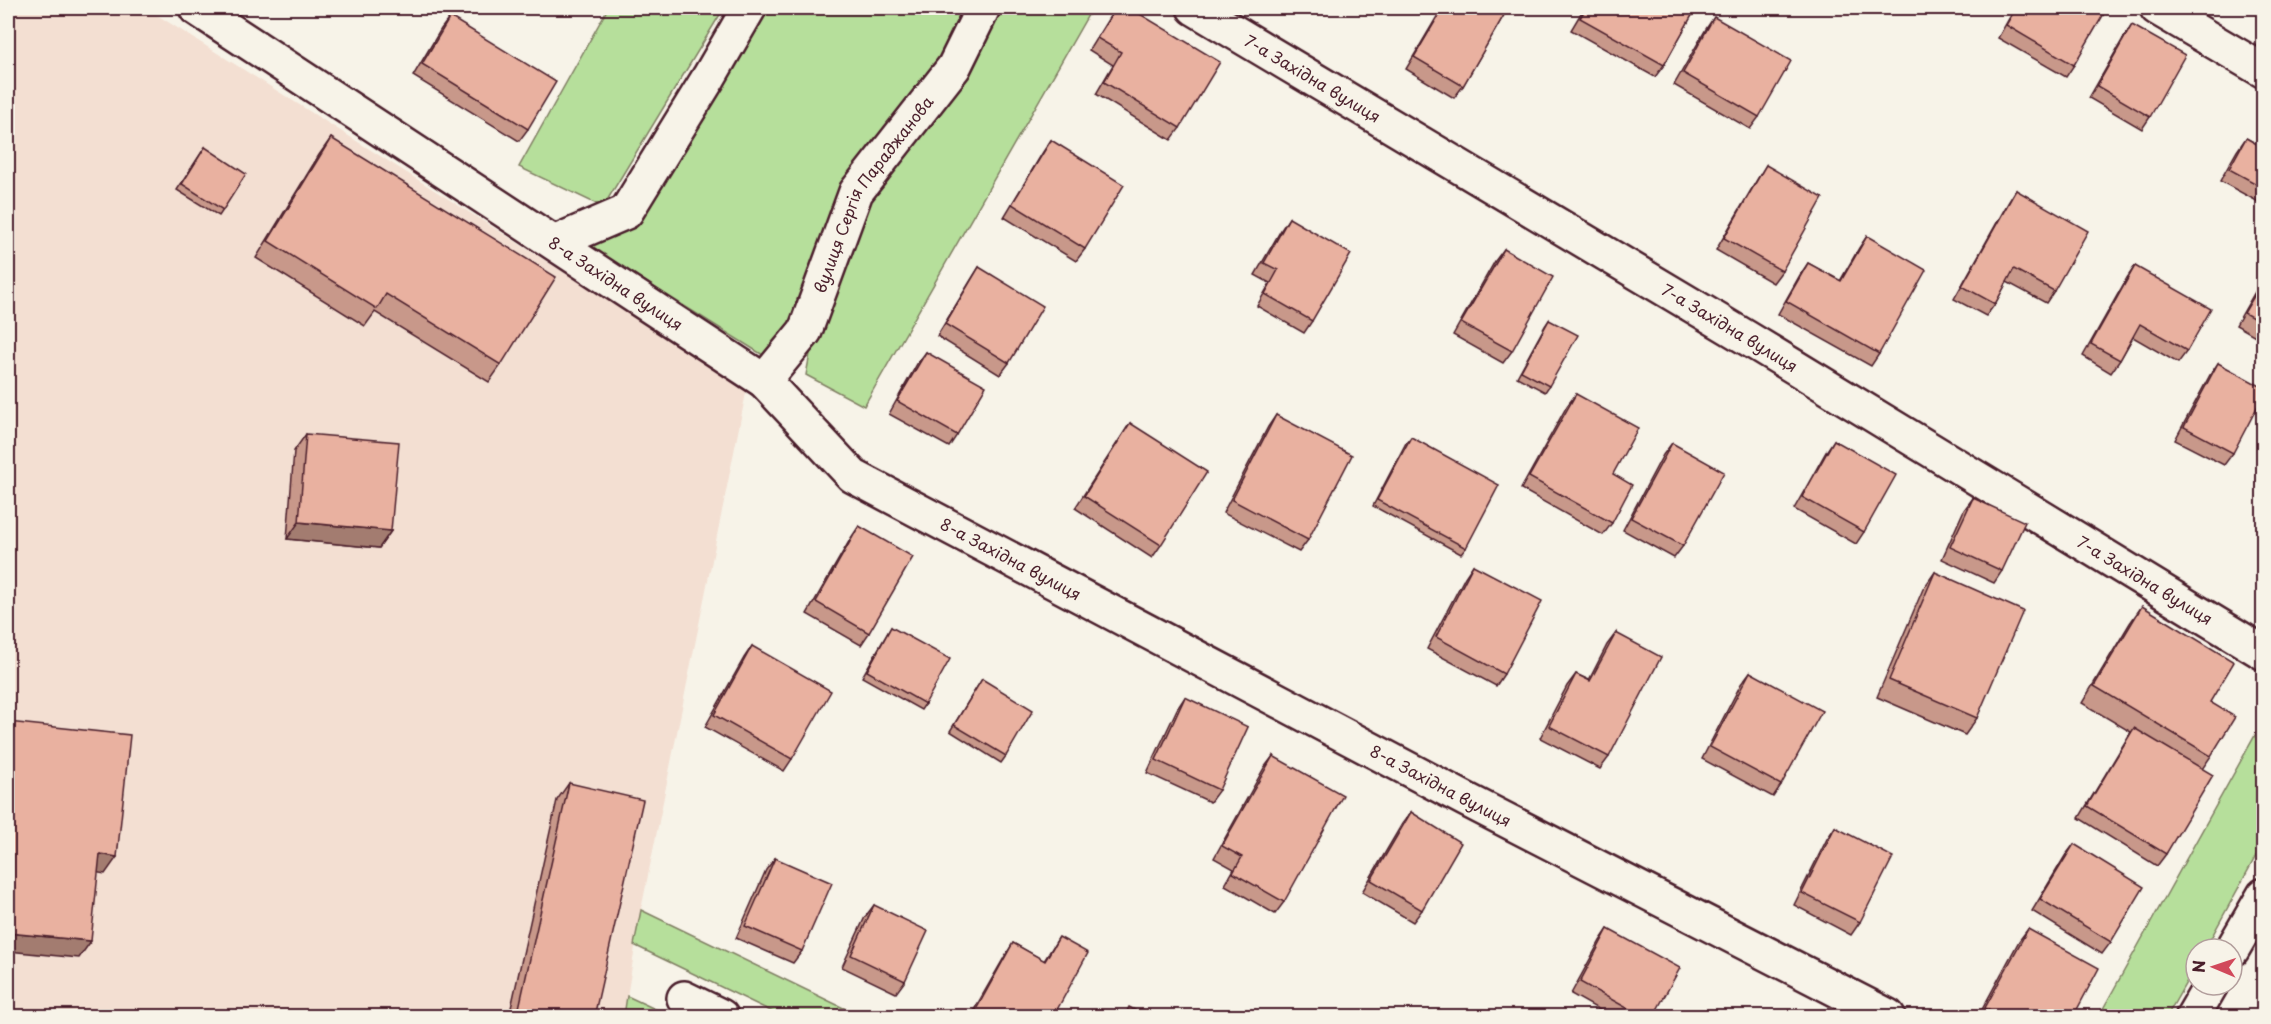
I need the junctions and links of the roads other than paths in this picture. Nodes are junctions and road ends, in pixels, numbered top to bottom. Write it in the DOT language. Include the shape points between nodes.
graph roads {
  1 [pos="196,8"];
  2 [pos="749,8"];
  3 [pos="983,8"];
  4 [pos="1194,8"];
  5 [pos="2157,8"];
  6 [pos="2264,71"];
  7 [pos="556,242"];
  8 [pos="764,381"];
  9 [pos="2264,653"];
  10 [pos="2264,895"];
  11 [pos="2240,937"];
  12 [pos="2204,997"];
  13 [pos="684,998"];
  14 [pos="721,1017"];
  15 [pos="1888,1017"];
  16 [pos="2193,1017"];
  1 -- 7 [label="street, 8-а Західна вулиця"];
  2 -- 7 [label="street" via="626,212"];
  3 -- 8 [label="street, вулиця Сергія Параджанова" via="954,67 856,192 805,331"];
  4 -- 9 [label="street, 7-а Західна вулиця"];
  5 -- 6 [label="street"];
  7 -- 8 [label="street, 8-а Західна вулиця"];
  8 -- 15 [label="street, 8-а Західна вулиця" via="853,476 1454,794"];
  10 -- 11 [label="street"];
  12 -- 16 [label="street"];
  13 -- 14 [label="street"];
}
